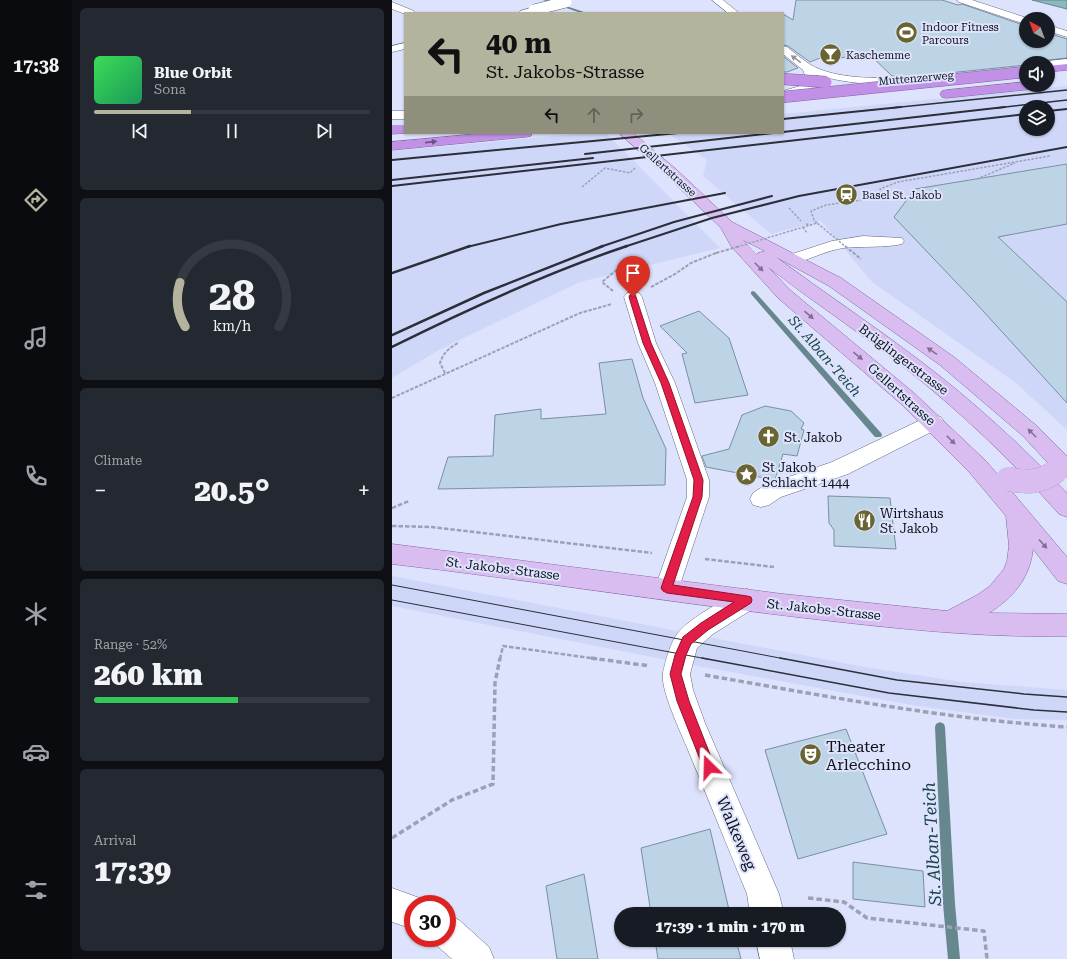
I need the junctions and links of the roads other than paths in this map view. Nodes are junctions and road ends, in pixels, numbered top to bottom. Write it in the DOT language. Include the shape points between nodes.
graph roads {
  1 [pos="717,0"];
  2 [pos="962,0"];
  3 [pos="570,1"];
  4 [pos="392,5"];
  5 [pos="409,12"];
  6 [pos="527,12"];
  7 [pos="733,12"];
  8 [pos="1019,19"];
  9 [pos="1055,30"];
  10 [pos="1067,34"];
  11 [pos="404,46"];
  12 [pos="392,49"];
  13 [pos="784,50"];
  14 [pos="1067,64"];
  15 [pos="1055,66"];
  16 [pos="808,68"];
  17 [pos="1019,70"];
  18 [pos="1019,70"];
  19 [pos="1019,70"];
  20 [pos="784,79"];
  21 [pos="1019,84"];
  22 [pos="784,86"];
  23 [pos="1019,86"];
  24 [pos="934,94"];
  25 [pos="921,95"];
  26 [pos="784,96"];
  27 [pos="784,96"];
  28 [pos="784,108"];
  29 [pos="404,114"];
  30 [pos="392,115"];
  31 [pos="392,130"];
  32 [pos="404,130"];
  33 [pos="516,134"];
  34 [pos="626,134"];
  35 [pos="392,146"];
  36 [pos="727,225"];
  37 [pos="792,259"];
  38 [pos="835,282"];
  39 [pos="628,299"];
  40 [pos="934,422"];
  41 [pos="978,467"];
  42 [pos="1061,467"];
  43 [pos="761,500"];
  44 [pos="1067,508"];
  45 [pos="1017,515"];
  46 [pos="392,554"];
  47 [pos="1067,574"];
  48 [pos="667,588"];
  49 [pos="747,600"];
  50 [pos="948,622"];
  51 [pos="1067,625"];
  52 [pos="392,905"];
  53 [pos="766,907"];
  54 [pos="404,909"];
  55 [pos="456,940"];
  56 [pos="774,947"];
  57 [pos="477,959"];
  58 [pos="777,959"];
  1 -- 7 [label="street"];
  2 -- 8 [label="street"];
  3 -- 6 [label="street, bridge"];
  4 -- 5 [label="street"];
  9 -- 10 [label="street"];
  11 -- 12 [label="street"];
  16 -- 13 [label="street, one-way"];
  14 -- 15 [label="highway"];
  16 -- 17 [label="street, Muttenzerweg" via="850,79 885,82"];
  16 -- 26 [label="street" via="812,78 808,86"];
  18 -- 20 [label="highway, bridge" via="878,84"];
  19 -- 27 [label="highway, bridge"];
  21 -- 28 [label="highway"];
  22 -- 25 [label="highway, bridge" via="866,94"];
  23 -- 24 [label="highway"];
  29 -- 30 [label="street"];
  31 -- 32 [label="highway"];
  35 -- 33 [label="highway, one-way"];
  34 -- 36 [label="main road, Gellertstrasse"];
  36 -- 37 [label="main road, Gellertstrasse"];
  36 -- 40 [label="main road, Gellertstrasse, one-way" via="737,243 784,294"];
  36 -- 44 [label="main road, Brüglingerstrasse" via="781,269 887,344 960,402 1015,452"];
  37 -- 38 [label="main road, Gellertstrasse"];
  37 -- 38 [label="street" via="838,244 896,241 845,249 826,255 821,265"];
  42 -- 38 [label="main road, Gellertstrasse, one-way" via="1030,431 992,396"];
  39 -- 48 [label="street" via="665,383 698,480 698,497"];
  40 -- 41 [label="main road, Gellertstrasse, one-way"];
  40 -- 43 [label="street" via="840,468 773,490"];
  41 -- 42 [label="main road, bridge" via="1008,479 1037,482"];
  41 -- 45 [label="main road, Gellertstrasse"];
  45 -- 47 [label="main road, Gellertstrasse, one-way"];
  45 -- 50 [label="main road" via="1021,545 1019,563 1010,580 996,596"];
  46 -- 48 [label="main road, St. Jakobs-Strasse"];
  48 -- 49 [label="main road, St. Jakobs-Strasse"];
  49 -- 50 [label="main road, St. Jakobs-Strasse"];
  49 -- 53 [label="street, Walkeweg" via="704,626 687,641 676,674 691,723 763,894"];
  50 -- 51 [label="main road, St. Jakobs-Strasse"];
  52 -- 54 [label="street"];
  55 -- 57 [label="street"];
  56 -- 58 [label="street"];
}
